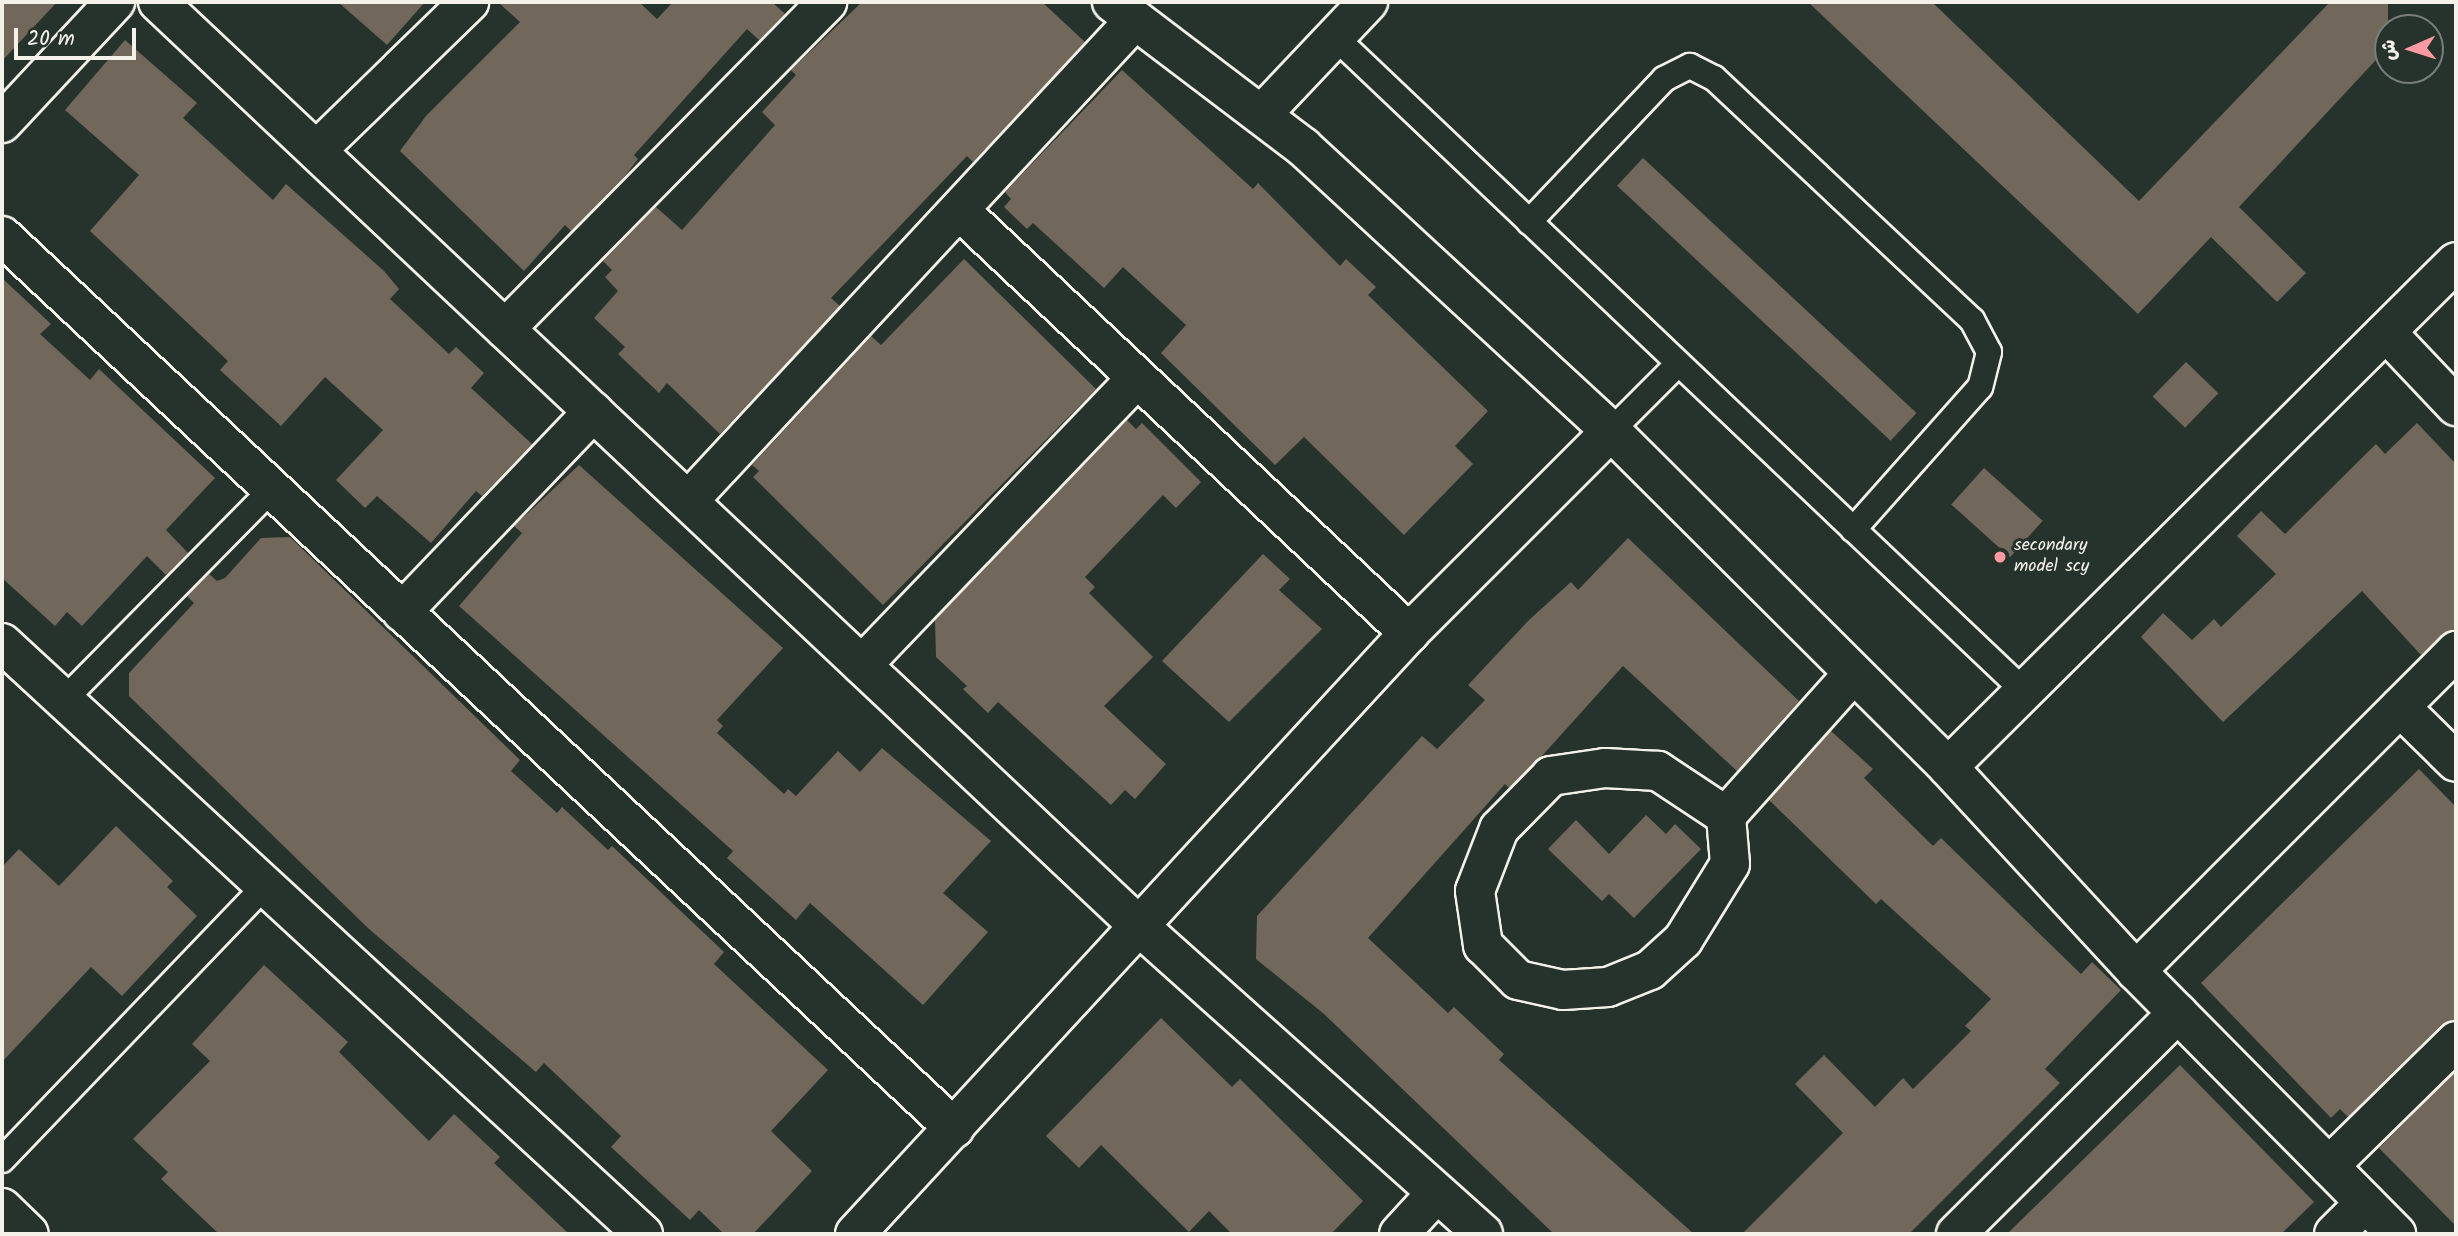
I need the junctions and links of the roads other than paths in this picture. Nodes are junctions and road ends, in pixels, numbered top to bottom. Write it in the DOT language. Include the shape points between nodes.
graph roads {
  1 [pos="115,2"];
  2 [pos="158,2"];
  3 [pos="469,2"];
  4 [pos="827,2"];
  5 [pos="1368,2"];
  6 [pos="1123,11"];
  7 [pos="1335,37"];
  8 [pos="1263,113"];
  9 [pos="2,124"];
  10 [pos="318,149"];
  11 [pos="959,210"];
  12 [pos="1529,222"];
  13 [pos="2,236"];
  14 [pos="2456,262"];
  15 [pos="505,329"];
  16 [pos="2386,332"];
  17 [pos="1678,364"];
  18 [pos="1137,378"];
  19 [pos="2456,406"];
  20 [pos="593,412"];
  21 [pos="1611,430"];
  22 [pos="272,489"];
  23 [pos="689,500"];
  24 [pos="1853,530"];
  25 [pos="402,612"];
  26 [pos="1409,634"];
  27 [pos="2,643"];
  28 [pos="2456,651"];
  29 [pos="862,665"];
  30 [pos="1853,674"];
  31 [pos="2024,691"];
  32 [pos="64,700"];
  33 [pos="2400,707"];
  34 [pos="2456,761"];
  35 [pos="1948,767"];
  36 [pos="1726,816"];
  37 [pos="265,886"];
  38 [pos="1140,927"];
  39 [pos="2136,971"];
  40 [pos="2178,1013"];
  41 [pos="2456,1041"];
  42 [pos="954,1128"];
  43 [pos="2,1160"];
  44 [pos="2329,1166"];
  45 [pos="1434,1196"];
  46 [pos="2365,1203"];
  47 [pos="2,1208"];
  48 [pos="29,1234"];
  49 [pos="643,1234"];
  50 [pos="855,1234"];
  51 [pos="1399,1234"];
  52 [pos="1483,1234"];
  53 [pos="1956,1234"];
  54 [pos="2334,1234"];
  55 [pos="2396,1234"];
  1 -- 9 [label="street"];
  2 -- 10 [label="street"];
  3 -- 10 [label="street"];
  4 -- 15 [label="street"];
  5 -- 7 [label="street"];
  6 -- 8 [label="street"];
  6 -- 11 [label="street"];
  7 -- 8 [label="street"];
  7 -- 12 [label="lane"];
  8 -- 21 [label="street"];
  10 -- 15 [label="street"];
  11 -- 18 [label="street"];
  11 -- 23 [label="street"];
  12 -- 17 [label="lane"];
  12 -- 24 [label="lane" via="1664,79 1690,66 1714,78 1972,320 1989,352 1980,387"];
  13 -- 22 [label="street"];
  14 -- 16 [label="street"];
  15 -- 20 [label="street"];
  16 -- 19 [label="street"];
  16 -- 31 [label="street"];
  17 -- 21 [label="lane"];
  17 -- 24 [label="lane"];
  18 -- 26 [label="street"];
  18 -- 29 [label="street"];
  20 -- 23 [label="street"];
  20 -- 25 [label="street"];
  21 -- 26 [label="street"];
  21 -- 30 [label="street"];
  22 -- 25 [label="street"];
  22 -- 32 [label="lane"];
  23 -- 29 [label="street"];
  24 -- 31 [label="lane"];
  25 -- 42 [label="street"];
  26 -- 38 [label="street"];
  27 -- 32 [label="street"];
  28 -- 33 [label="street"];
  29 -- 38 [label="street"];
  30 -- 35 [label="street"];
  30 -- 36 [label="street"];
  31 -- 35 [label="street"];
  32 -- 37 [label="street"];
  33 -- 34 [label="street"];
  33 -- 39 [label="street"];
  35 -- 39 [label="street"];
  36 -- 36 [label="street" via="1730,864 1683,940 1650,970 1608,987 1563,990 1518,980 1483,945 1475,891 1499,829 1551,776 1605,768 1658,771"];
  37 -- 43 [label="lane"];
  37 -- 49 [label="street"];
  38 -- 42 [label="street"];
  38 -- 45 [label="street"];
  39 -- 40 [label="street"];
  40 -- 44 [label="street"];
  40 -- 53 [label="street"];
  41 -- 44 [label="street"];
  42 -- 50 [label="street"];
  44 -- 46 [label="street"];
  45 -- 51 [label="street"];
  45 -- 52 [label="street"];
  46 -- 54 [label="street"];
  46 -- 55 [label="street"];
  47 -- 48 [label="street"];
}
